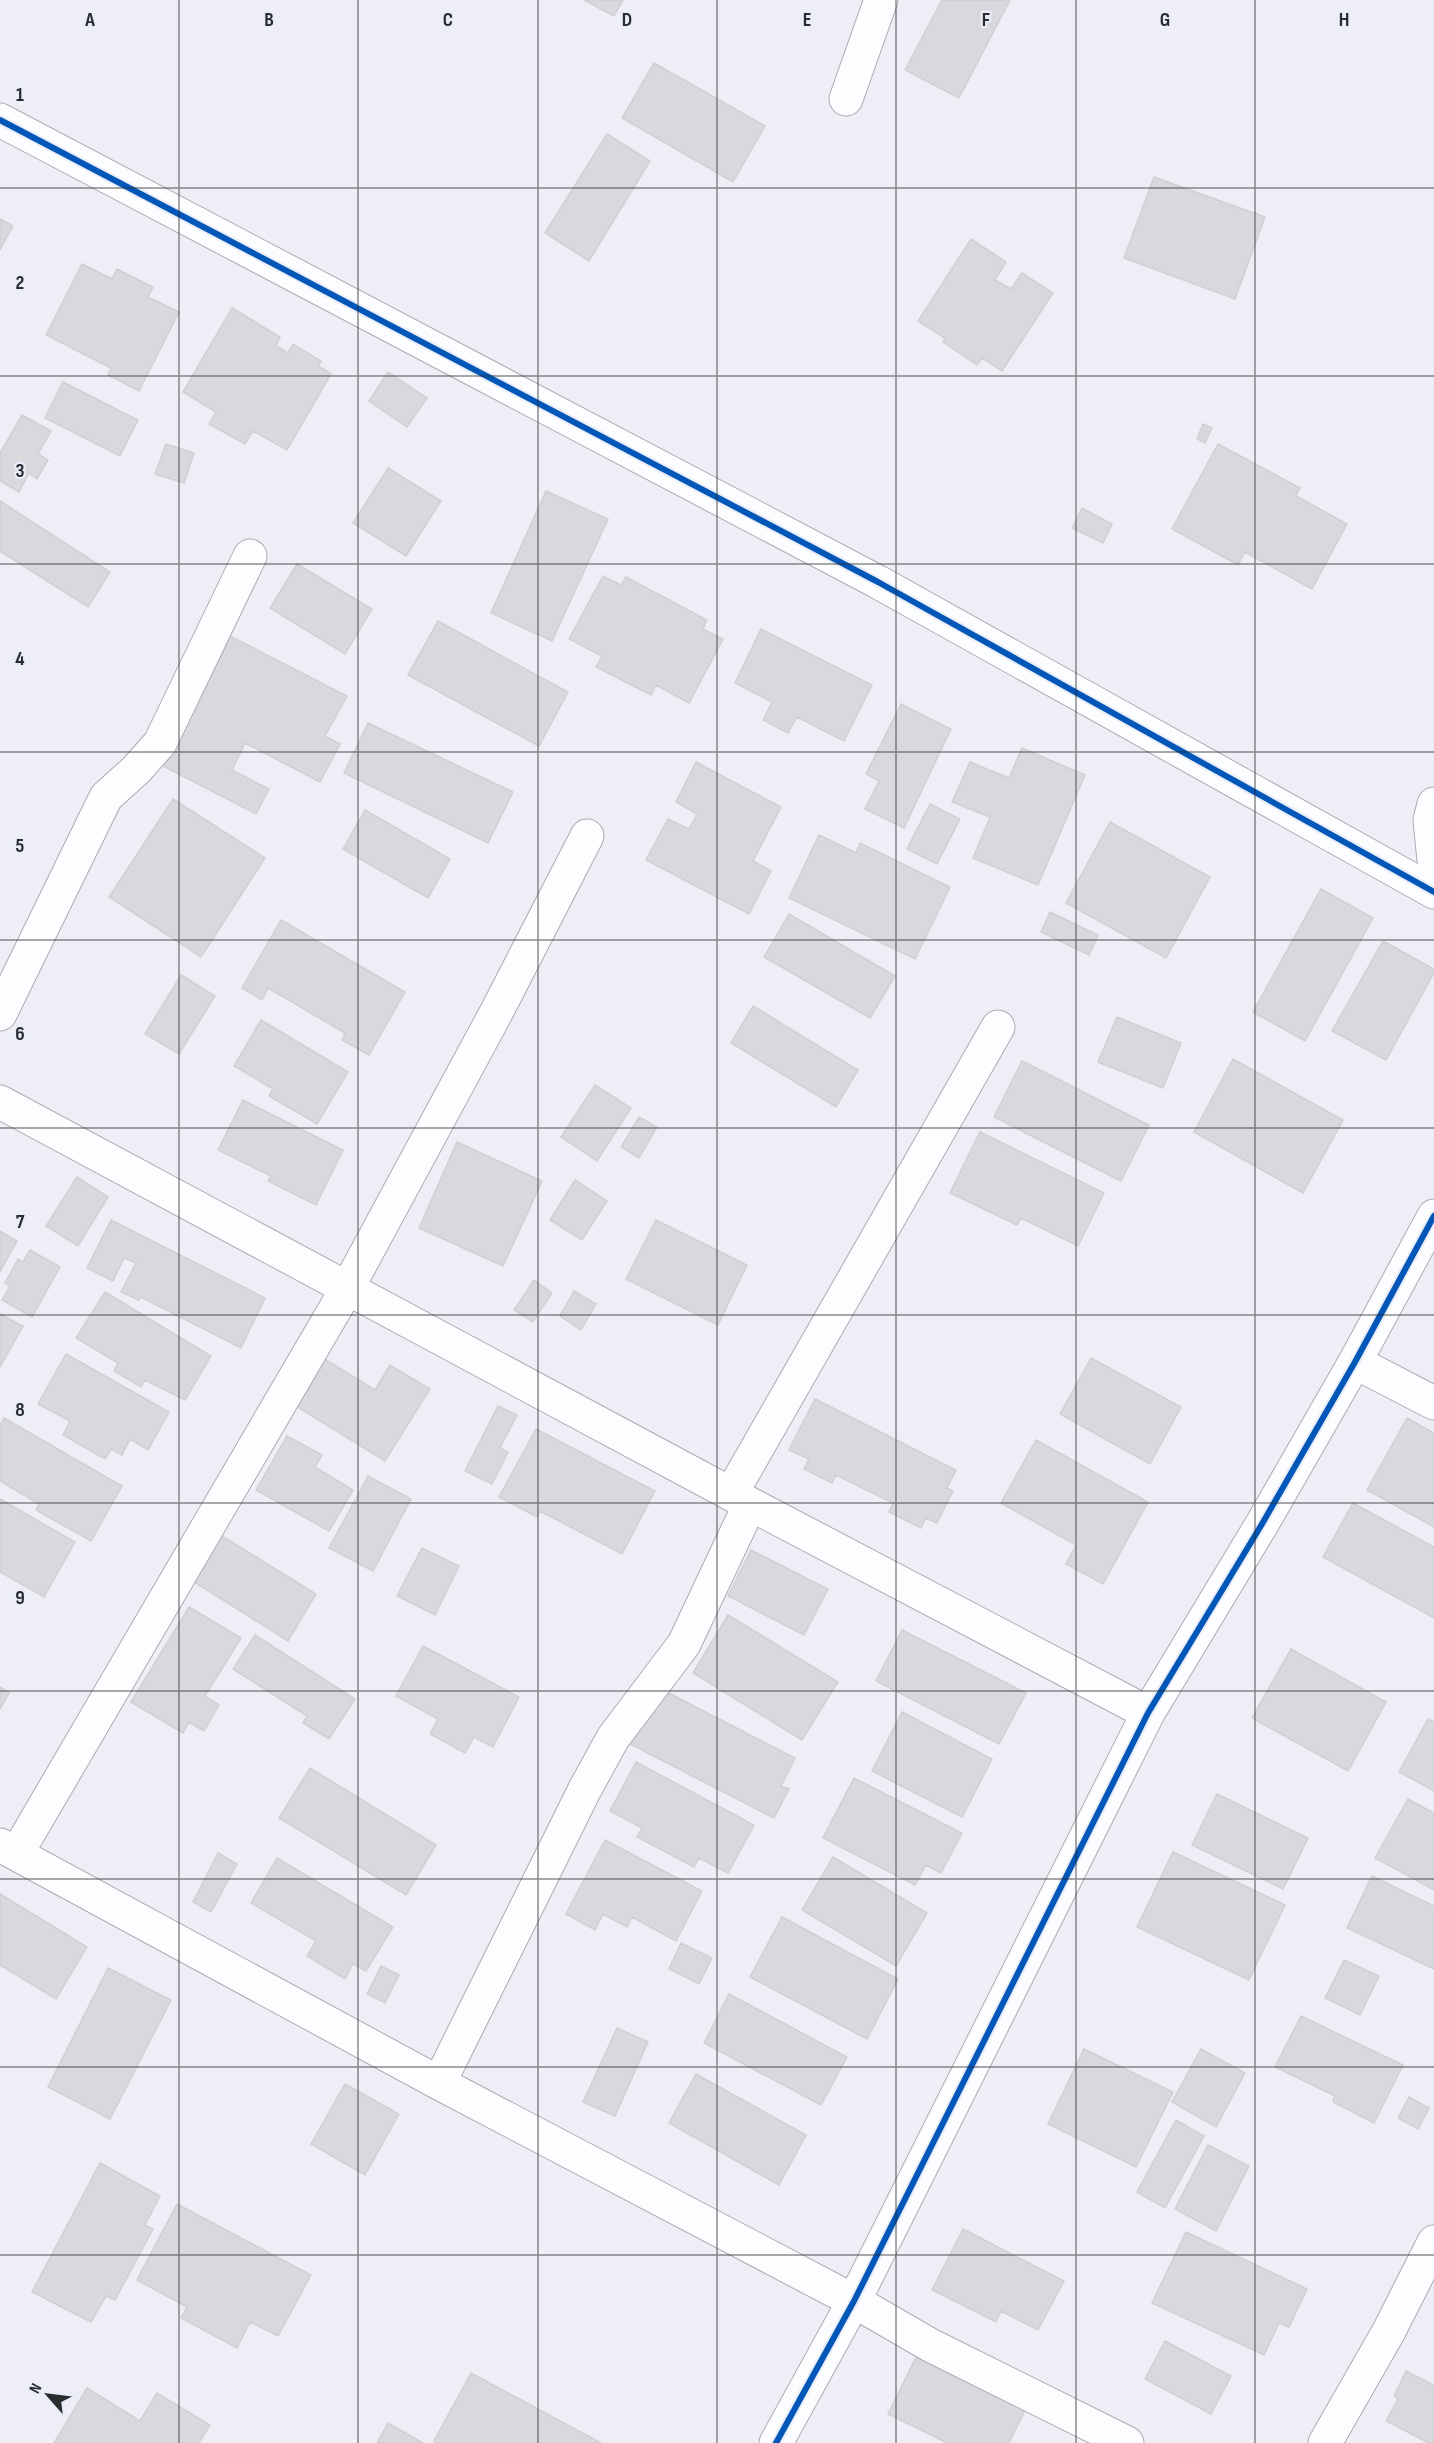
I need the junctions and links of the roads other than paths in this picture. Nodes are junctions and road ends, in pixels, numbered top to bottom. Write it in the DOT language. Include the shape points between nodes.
graph roads {
  1 [pos="881,0"];
  2 [pos="846,99"];
  3 [pos="0,120"];
  4 [pos="250,556"];
  5 [pos="1434,804"];
  6 [pos="588,836"];
  7 [pos="1434,860"];
  8 [pos="1434,892"];
  9 [pos="0,1014"];
  10 [pos="998,1027"];
  11 [pos="0,1102"];
  12 [pos="1434,1216"];
  13 [pos="348,1287"];
  14 [pos="1355,1362"];
  15 [pos="1434,1403"];
  16 [pos="741,1499"];
  17 [pos="1148,1713"];
  18 [pos="8,1849"];
  19 [pos="439,2083"];
  20 [pos="1434,2242"];
  21 [pos="854,2301"];
  22 [pos="776,2443"];
  23 [pos="1127,2443"];
  24 [pos="1325,2443"];
  1 -- 2 [label="street"];
  3 -- 8 [label="street" via="878,582"];
  4 -- 9 [label="street" via="160,743 106,797"];
  5 -- 7 [label="street" via="1430,820"];
  6 -- 13 [label="street"];
  10 -- 16 [label="street"];
  11 -- 13 [label="street"];
  12 -- 14 [label="street"];
  13 -- 16 [label="street"];
  13 -- 18 [label="street"];
  14 -- 15 [label="street"];
  14 -- 17 [label="street"];
  16 -- 17 [label="street"];
  16 -- 19 [label="street" via="684,1644 613,1738"];
  17 -- 21 [label="street"];
  18 -- 19 [label="street"];
  19 -- 21 [label="street"];
  20 -- 24 [label="street"];
  21 -- 22 [label="street"];
  21 -- 23 [label="street" via="930,2345"];
}
